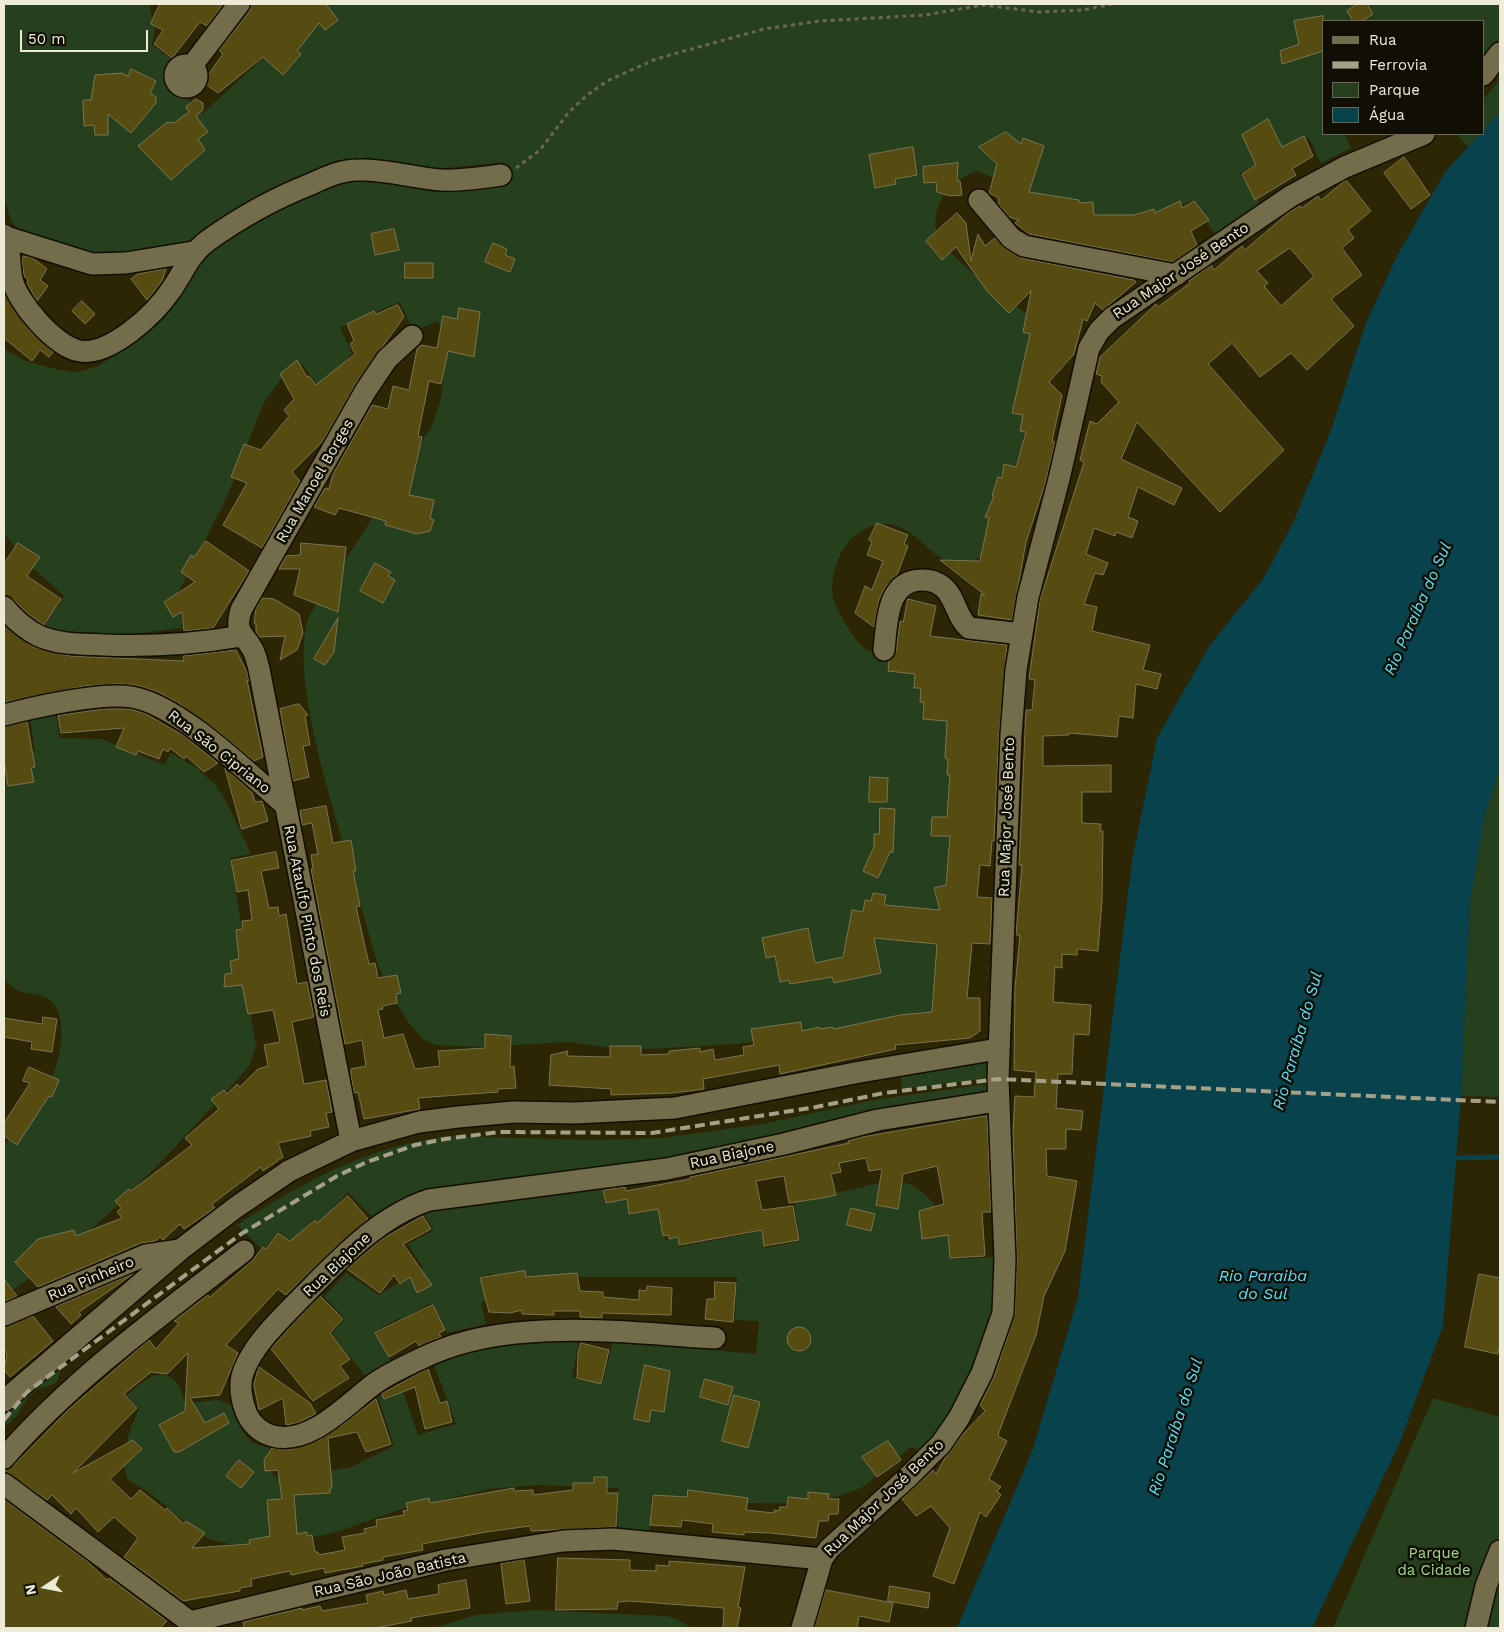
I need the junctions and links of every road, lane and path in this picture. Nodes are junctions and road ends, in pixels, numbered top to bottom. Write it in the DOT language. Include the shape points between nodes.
graph roads {
  1 [pos="239,4"];
  2 [pos="1112,4"];
  3 [pos="1500,53"];
  4 [pos="191,67"];
  5 [pos="1484,74"];
  6 [pos="1422,135"];
  7 [pos="501,175"];
  8 [pos="979,200"];
  9 [pos="5,236"];
  10 [pos="193,252"];
  11 [pos="1176,275"];
  12 [pos="412,336"];
  13 [pos="4,607"];
  14 [pos="1022,634"];
  15 [pos="242,636"];
  16 [pos="884,650"];
  17 [pos="4,715"];
  18 [pos="284,804"];
  19 [pos="998,1050"];
  20 [pos="997,1101"];
  21 [pos="351,1141"];
  22 [pos="180,1250"];
  23 [pos="244,1251"];
  24 [pos="4,1316"];
  25 [pos="715,1338"];
  26 [pos="4,1401"];
  27 [pos="4,1458"];
  28 [pos="4,1484"];
  29 [pos="1500,1551"];
  30 [pos="822,1558"];
  31 [pos="183,1625"];
  32 [pos="802,1628"];
  33 [pos="1476,1628"];
  1 -- 4 [label="street"];
  2 -- 7 [label="path" via="1084,10 1046,12 983,5 925,15 820,21 764,30 680,52 607,81 569,112 530,159"];
  3 -- 5 [label="street"];
  6 -- 11 [label="street, Rua Major José Bento" via="1345,167 1291,196"];
  7 -- 10 [label="street" via="442,180 376,171 336,174 261,206"];
  8 -- 11 [label="street" via="1011,238 1024,246"];
  9 -- 10 [label="street" via="92,264 126,263"];
  9 -- 10 [label="street" via="12,280 20,299 34,318 80,351 108,346 145,319 169,293"];
  11 -- 14 [label="street, Rua Major José Bento" via="1112,318 1089,348 1028,597"];
  12 -- 15 [label="street, Rua Manoel Borges" via="387,358 366,390 241,610 238,626"];
  13 -- 15 [label="street" via="21,625 33,632 68,643 148,646 197,644"];
  14 -- 16 [label="street" via="969,628 942,586 920,580 893,596"];
  14 -- 19 [label="street, Rua Major José Bento" via="1011,735"];
  15 -- 18 [label="street, Rua Ataulfo Pinto dos Reis" via="252,647 259,669"];
  17 -- 18 [label="street, Rua São Cipriano" via="114,697 146,701 191,727"];
  18 -- 21 [label="street, Rua Ataulfo Pinto dos Reis"];
  19 -- 20 [label="street, Rua Major José Bento"];
  19 -- 21 [label="street" via="860,1072 675,1108 576,1113 514,1112 419,1122"];
  20 -- 25 [label="street, Rua Biajone" via="878,1120 676,1167 438,1199 415,1206 395,1216 340,1258 268,1332 244,1369 242,1396 252,1422 272,1436 285,1437 322,1425 376,1383 431,1354 471,1340 501,1334 560,1331"];
  20 -- 30 [label="street, Rua Major José Bento" via="1005,1292 1003,1313 987,1359 959,1418 941,1444"];
  21 -- 22 [label="street" via="289,1171"];
  22 -- 24 [label="street, Rua Pinheiro" via="146,1255"];
  22 -- 26 [label="street"];
  23 -- 27 [label="street" via="103,1360 43,1415"];
  28 -- 31 [label="street, Rua São João Batista"];
  29 -- 33 [label="street" via="1486,1586"];
  30 -- 31 [label="street, Rua São João Batista" via="613,1539 563,1540 446,1560"];
  30 -- 32 [label="street, Rua Major José Bento"];
}
